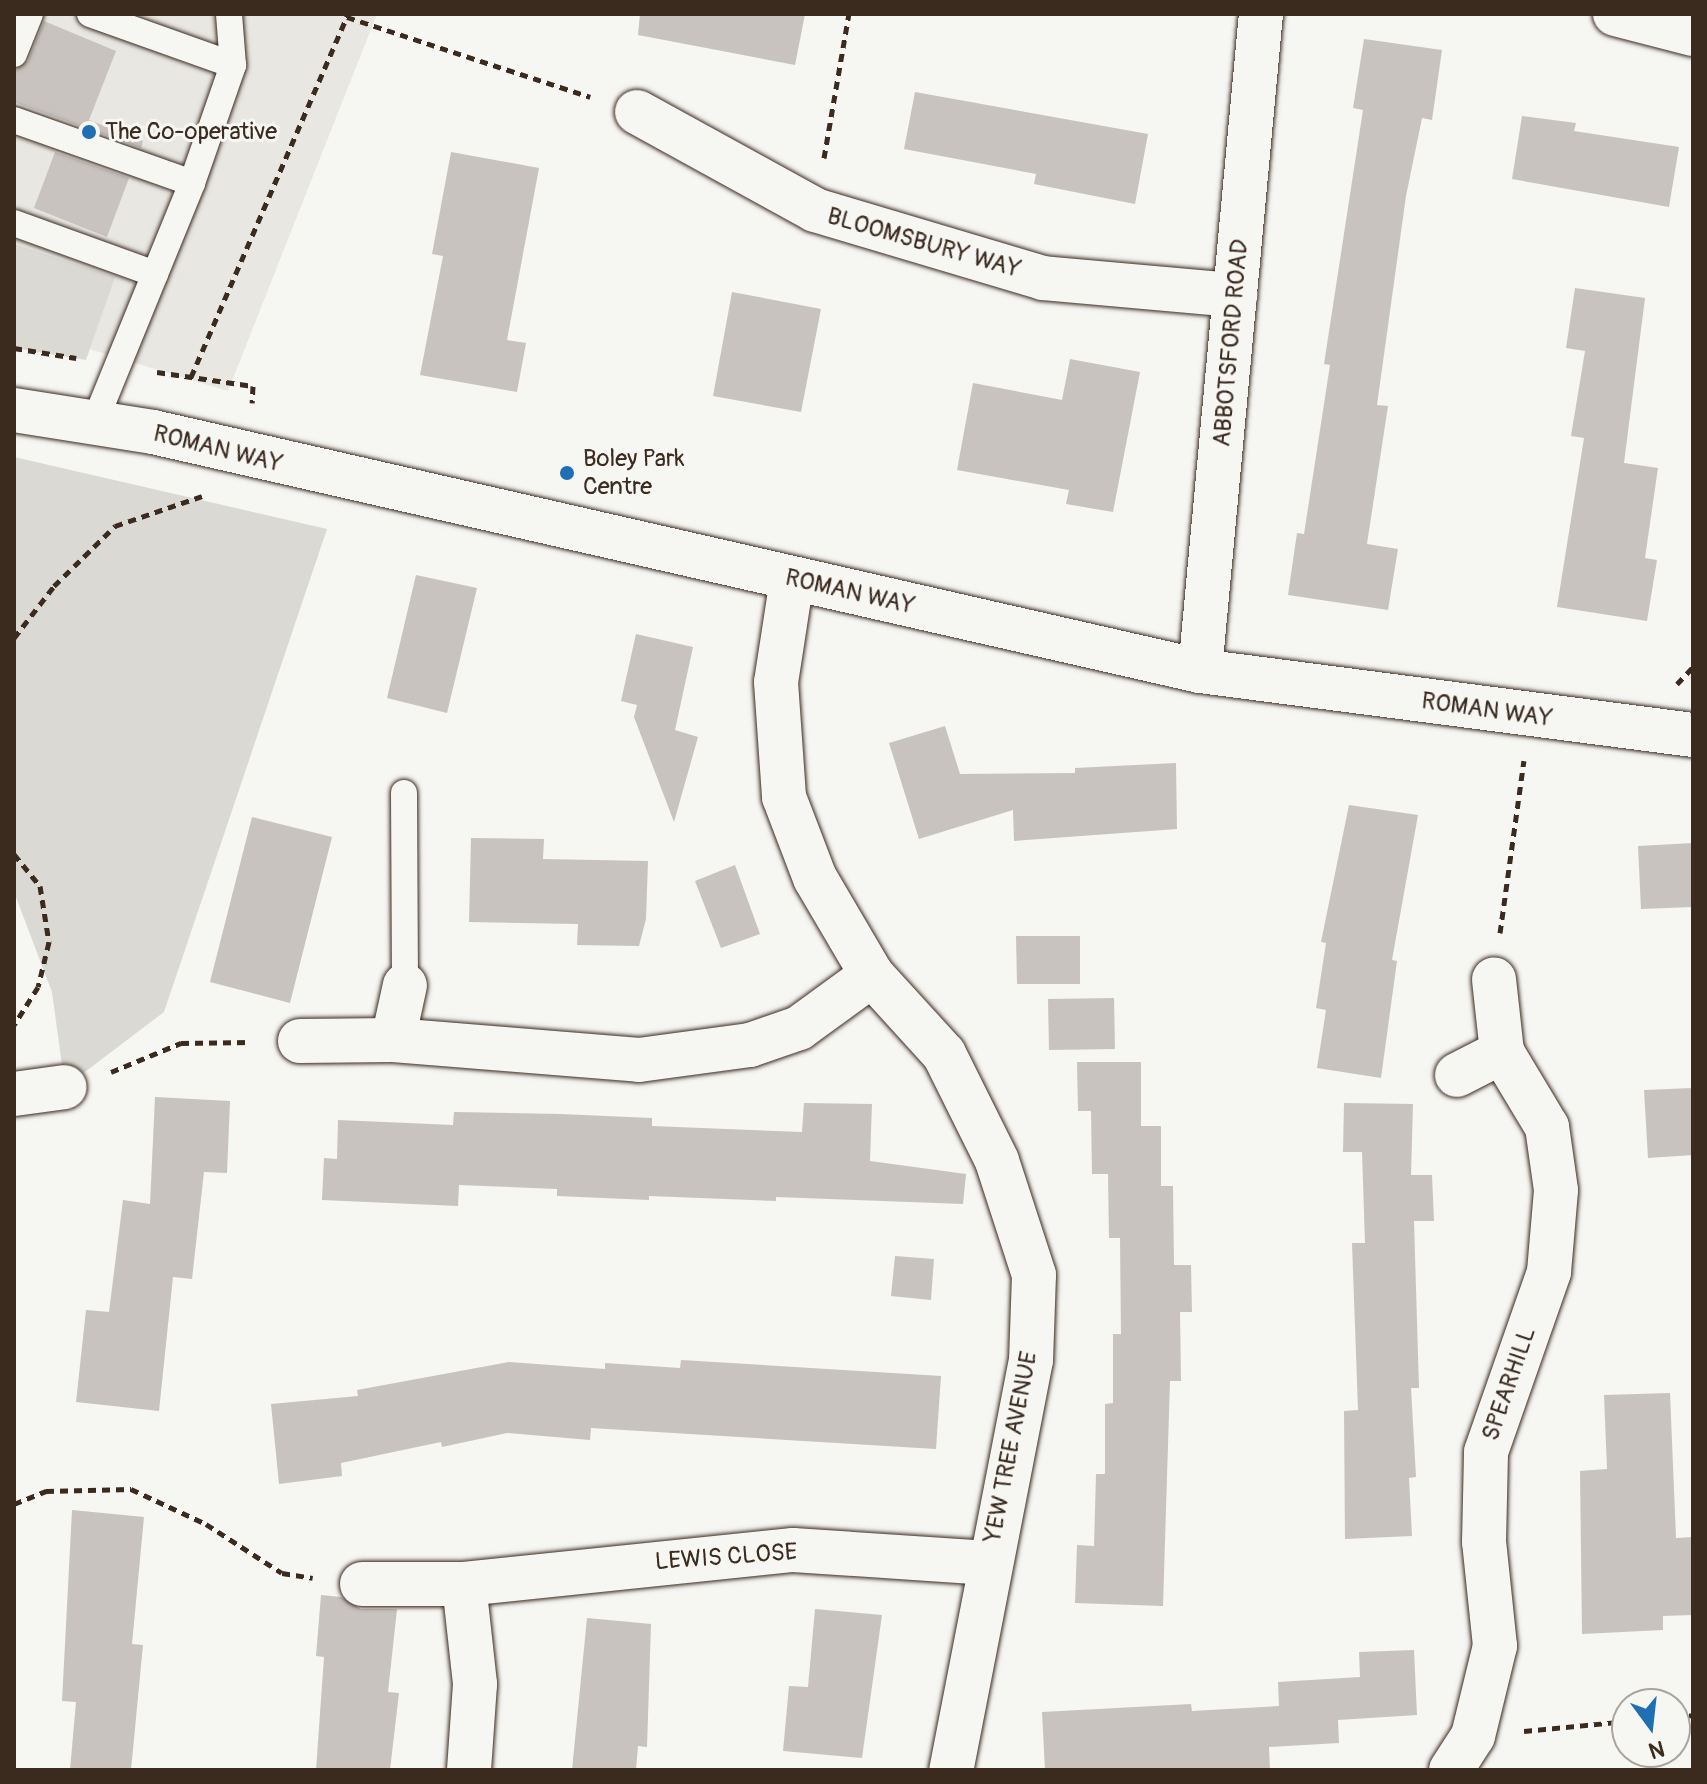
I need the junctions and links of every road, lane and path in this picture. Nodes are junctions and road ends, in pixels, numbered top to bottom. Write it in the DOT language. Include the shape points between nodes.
graph roads {
  1 [pos="30,14"];
  2 [pos="90,14"];
  3 [pos="229,14"];
  4 [pos="849,14"];
  5 [pos="1261,14"];
  6 [pos="1615,14"];
  7 [pos="348,16"];
  8 [pos="1693,34"];
  9 [pos="14,54"];
  10 [pos="233,65"];
  11 [pos="637,112"];
  12 [pos="14,120"];
  13 [pos="192,183"];
  14 [pos="815,210"];
  15 [pos="14,223"];
  16 [pos="155,274"];
  17 [pos="1235,295"];
  18 [pos="14,410"];
  19 [pos="95,421"];
  20 [pos="244,456"];
  21 [pos="792,579"];
  22 [pos="14,638"];
  23 [pos="1200,671"];
  24 [pos="1530,716"];
  25 [pos="1693,735"];
  26 [pos="404,793"];
  27 [pos="14,854"];
  28 [pos="872,975"];
  29 [pos="1494,979"];
  30 [pos="405,985"];
  31 [pos="14,1025"];
  32 [pos="393,1040"];
  33 [pos="300,1041"];
  34 [pos="1502,1052"];
  35 [pos="1457,1075"];
  36 [pos="65,1087"];
  37 [pos="14,1094"];
  38 [pos="14,1504"];
  39 [pos="989,1563"];
  40 [pos="362,1584"];
  41 [pos="464,1584"];
  42 [pos="1611,1724"];
  43 [pos="1462,1753"];
  44 [pos="469,1770"];
  45 [pos="951,1770"];
  1 -- 9 [label="lane"];
  2 -- 10 [label="lane"];
  3 -- 10 [label="lane"];
  4 -- 14 [label="path"];
  5 -- 17 [label="street, ABBOTSFORD ROAD"];
  6 -- 8 [label="street"];
  7 -- 11 [label="path"];
  7 -- 20 [label="path" via="191,377 253,386"];
  10 -- 13 [label="lane"];
  11 -- 14 [label="street, BLOOMSBURY WAY"];
  12 -- 13 [label="lane"];
  13 -- 16 [label="lane"];
  14 -- 17 [label="street, BLOOMSBURY WAY" via="1043,278"];
  15 -- 16 [label="lane"];
  16 -- 19 [label="lane"];
  17 -- 23 [label="street, ABBOTSFORD ROAD"];
  18 -- 19 [label="street, ROMAN WAY"];
  19 -- 20 [label="street, ROMAN WAY"];
  20 -- 21 [label="street, ROMAN WAY"];
  20 -- 22 [label="path" via="240,483 115,526 54,586"];
  21 -- 23 [label="street, ROMAN WAY"];
  21 -- 28 [label="street, YEW TREE AVENUE" via="776,682 784,797 815,878"];
  23 -- 24 [label="street, ROMAN WAY"];
  24 -- 25 [label="street, ROMAN WAY"];
  24 -- 29 [label="path"];
  26 -- 30 [label="lane"];
  27 -- 31 [label="path" via="40,886 49,942 38,987"];
  28 -- 32 [label="street" via="799,1028 750,1045 639,1060"];
  28 -- 39 [label="street, YEW TREE AVENUE" via="944,1054 997,1161 1034,1275 1031,1360"];
  29 -- 34 [label="street, SPEARHILL"];
  30 -- 32 [label="street"];
  32 -- 33 [label="street"];
  33 -- 36 [label="path" via="181,1043"];
  34 -- 35 [label="street"];
  34 -- 43 [label="street, SPEARHILL" via="1547,1127 1556,1190 1549,1272 1486,1452 1484,1542 1495,1646"];
  36 -- 37 [label="street"];
  38 -- 40 [label="path" via="46,1491 131,1489 206,1524 282,1573"];
  39 -- 41 [label="street, LEWIS CLOSE" via="793,1550"];
  39 -- 45 [label="street, YEW TREE AVENUE"];
  40 -- 41 [label="street, LEWIS CLOSE"];
  41 -- 44 [label="street" via="475,1684"];
  42 -- 43 [label="path"];
}
